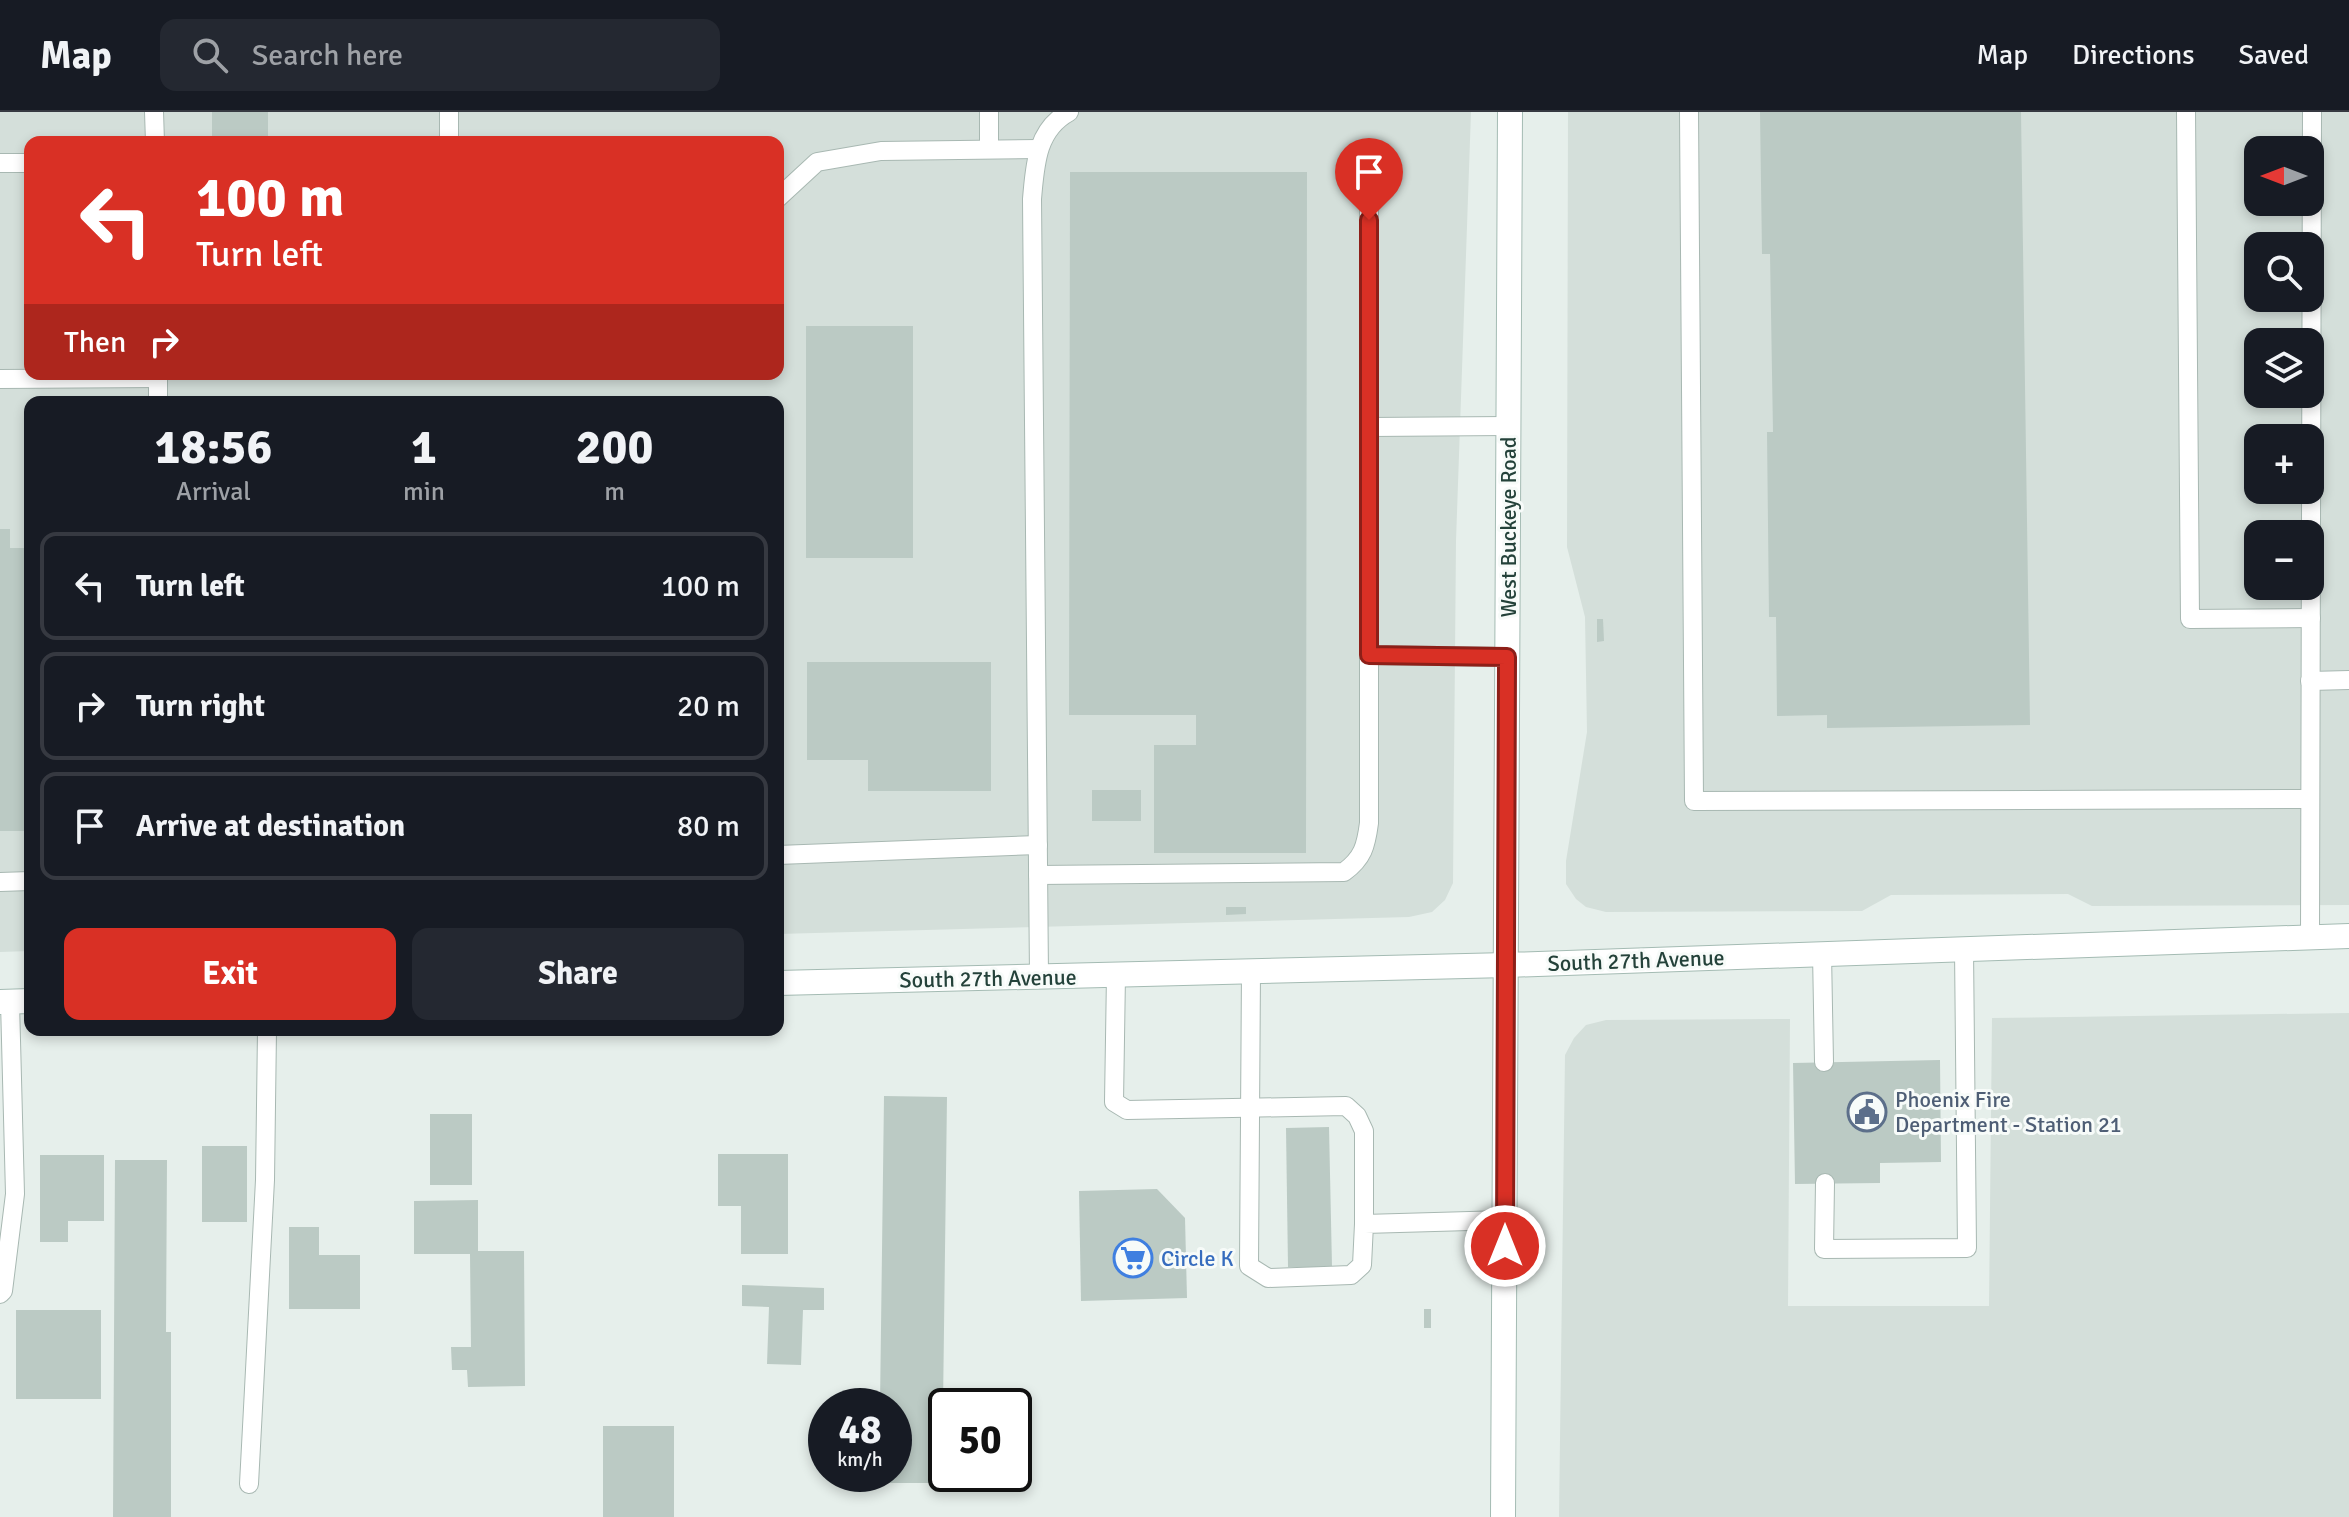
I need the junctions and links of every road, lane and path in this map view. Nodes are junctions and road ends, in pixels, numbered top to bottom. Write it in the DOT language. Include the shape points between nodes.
graph roads {
  1 [pos="154,112"];
  2 [pos="449,112"];
  3 [pos="989,112"];
  4 [pos="1069,112"];
  5 [pos="1510,112"];
  6 [pos="1689,112"];
  7 [pos="2186,112"];
  8 [pos="2312,112"];
  9 [pos="155,136"];
  10 [pos="449,136"];
  11 [pos="989,149"];
  12 [pos="1038,149"];
  13 [pos="0,163"];
  14 [pos="24,163"];
  15 [pos="1369,191"];
  16 [pos="784,192"];
  17 [pos="0,379"];
  18 [pos="24,379"];
  19 [pos="1508,426"];
  20 [pos="1369,427"];
  21 [pos="2311,618"];
  22 [pos="1369,655"];
  23 [pos="1507,657"];
  24 [pos="2349,680"];
  25 [pos="2310,681"];
  26 [pos="2310,799"];
  27 [pos="1038,845"];
  28 [pos="784,855"];
  29 [pos="1038,875"];
  30 [pos="24,881"];
  31 [pos="0,882"];
  32 [pos="2349,936"];
  33 [pos="2310,937"];
  34 [pos="1964,949"];
  35 [pos="1822,953"];
  36 [pos="1507,965"];
  37 [pos="1251,971"];
  38 [pos="1116,975"];
  39 [pos="1039,976"];
  40 [pos="784,983"];
  41 [pos="13,1002"];
  42 [pos="267,1036"];
  43 [pos="1824,1062"];
  44 [pos="1250,1107"];
  45 [pos="6,1148"];
  46 [pos="1825,1183"];
  47 [pos="1505,1220"];
  48 [pos="1364,1224"];
  49 [pos="0,1294"];
  50 [pos="249,1484"];
  51 [pos="1503,1517"];
  1 -- 9 [label="lane"];
  2 -- 10 [label="lane"];
  3 -- 11 [label="lane"];
  4 -- 12 [label="lane" via="1048,129"];
  5 -- 19 [label="main road, West Buckeye Road"];
  6 -- 26 [label="lane" via="1694,801"];
  7 -- 21 [label="lane" via="2190,619"];
  8 -- 21 [label="lane"];
  11 -- 12 [label="lane"];
  11 -- 16 [label="lane" via="881,151 817,162"];
  12 -- 27 [label="lane" via="1032,199"];
  13 -- 14 [label="lane"];
  15 -- 20 [label="lane"];
  17 -- 18 [label="lane"];
  19 -- 20 [label="lane"];
  19 -- 23 [label="main road, West Buckeye Road"];
  20 -- 22 [label="lane"];
  21 -- 25 [label="lane"];
  22 -- 23 [label="lane"];
  22 -- 29 [label="lane" via="1369,823 1366,848 1344,872"];
  23 -- 36 [label="main road, West Buckeye Road"];
  24 -- 25 [label="lane"];
  25 -- 26 [label="lane"];
  26 -- 33 [label="lane"];
  27 -- 28 [label="lane"];
  27 -- 29 [label="lane"];
  29 -- 39 [label="lane"];
  30 -- 31 [label="lane"];
  32 -- 33 [label="main road, South 27th Avenue"];
  33 -- 34 [label="main road, South 27th Avenue"];
  34 -- 35 [label="main road, South 27th Avenue"];
  34 -- 46 [label="lane" via="1967,1248 1824,1249"];
  35 -- 36 [label="main road, South 27th Avenue"];
  35 -- 43 [label="lane"];
  36 -- 37 [label="main road, South 27th Avenue"];
  36 -- 47 [label="main road, West Buckeye Road"];
  37 -- 38 [label="main road, South 27th Avenue"];
  37 -- 44 [label="lane"];
  38 -- 39 [label="main road, South 27th Avenue"];
  38 -- 44 [label="lane" via="1114,1102 1127,1110"];
  39 -- 40 [label="main road, South 27th Avenue"];
  41 -- 45 [label="lane"];
  42 -- 50 [label="lane"];
  44 -- 48 [label="lane" via="1346,1106 1357,1116 1364,1131"];
  44 -- 48 [label="lane" via="1249,1266 1268,1278 1351,1275 1362,1265"];
  45 -- 49 [label="lane" via="15,1194"];
  47 -- 48 [label="lane"];
  47 -- 51 [label="main road, West Buckeye Road"];
}
